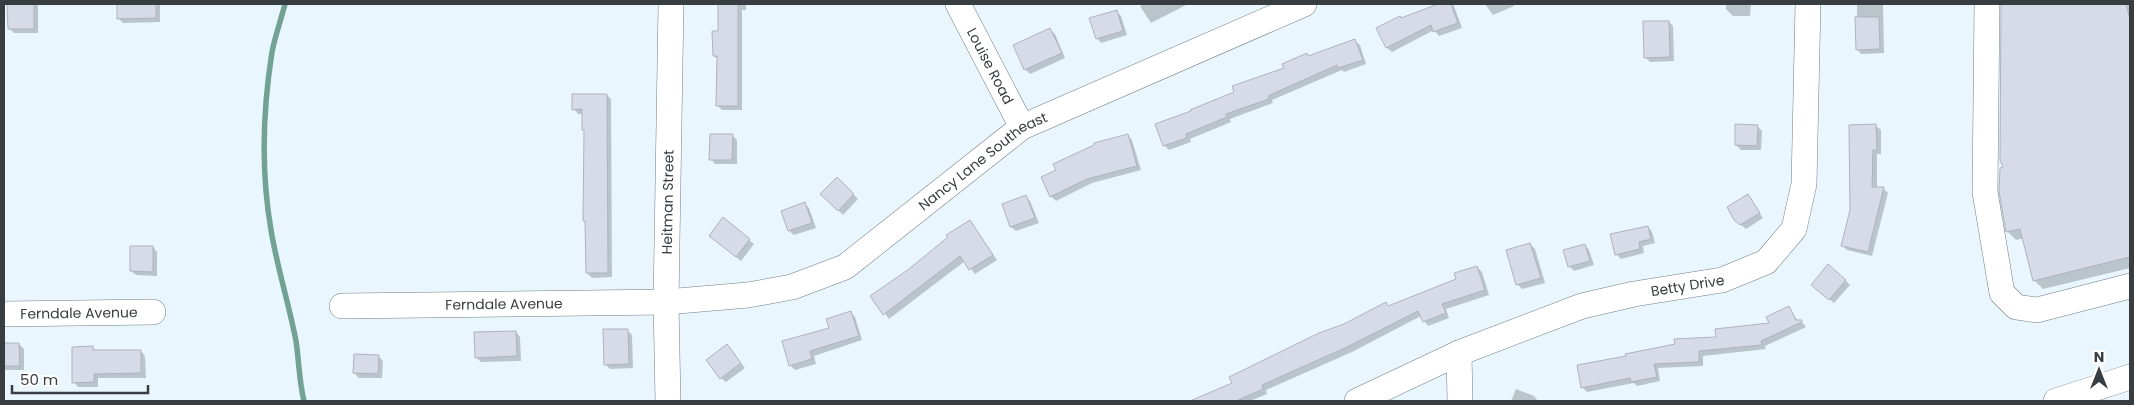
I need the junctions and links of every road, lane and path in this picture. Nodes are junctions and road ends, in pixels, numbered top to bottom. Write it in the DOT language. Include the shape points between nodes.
graph roads {
  1 [pos="671,4"];
  2 [pos="958,4"];
  3 [pos="1304,4"];
  4 [pos="1808,4"];
  5 [pos="1987,4"];
  6 [pos="1022,128"];
  7 [pos="2130,286"];
  8 [pos="666,302"];
  9 [pos="342,306"];
  10 [pos="153,312"];
  11 [pos="4,314"];
  12 [pos="1459,353"];
  13 [pos="2130,378"];
  14 [pos="668,401"];
  15 [pos="1357,401"];
  16 [pos="1460,401"];
  17 [pos="2056,401"];
  1 -- 8 [label="street, Heitman Street"];
  2 -- 6 [label="street, Louise Road"];
  3 -- 6 [label="street, Nancy Lane Southeast"];
  4 -- 12 [label="street, Betty Drive" via="1804,184 1794,229 1766,262 1722,280 1582,306"];
  5 -- 7 [label="street" via="1985,192 2002,293 2016,307 2037,310"];
  6 -- 8 [label="street, Nancy Lane Southeast" via="845,267 792,287 748,295"];
  8 -- 9 [label="street, Ferndale Avenue"];
  8 -- 14 [label="street, Heitman Street"];
  10 -- 11 [label="street, Ferndale Avenue"];
  12 -- 15 [label="street, Betty Drive"];
  12 -- 16 [label="street"];
  13 -- 17 [label="street"];
}
